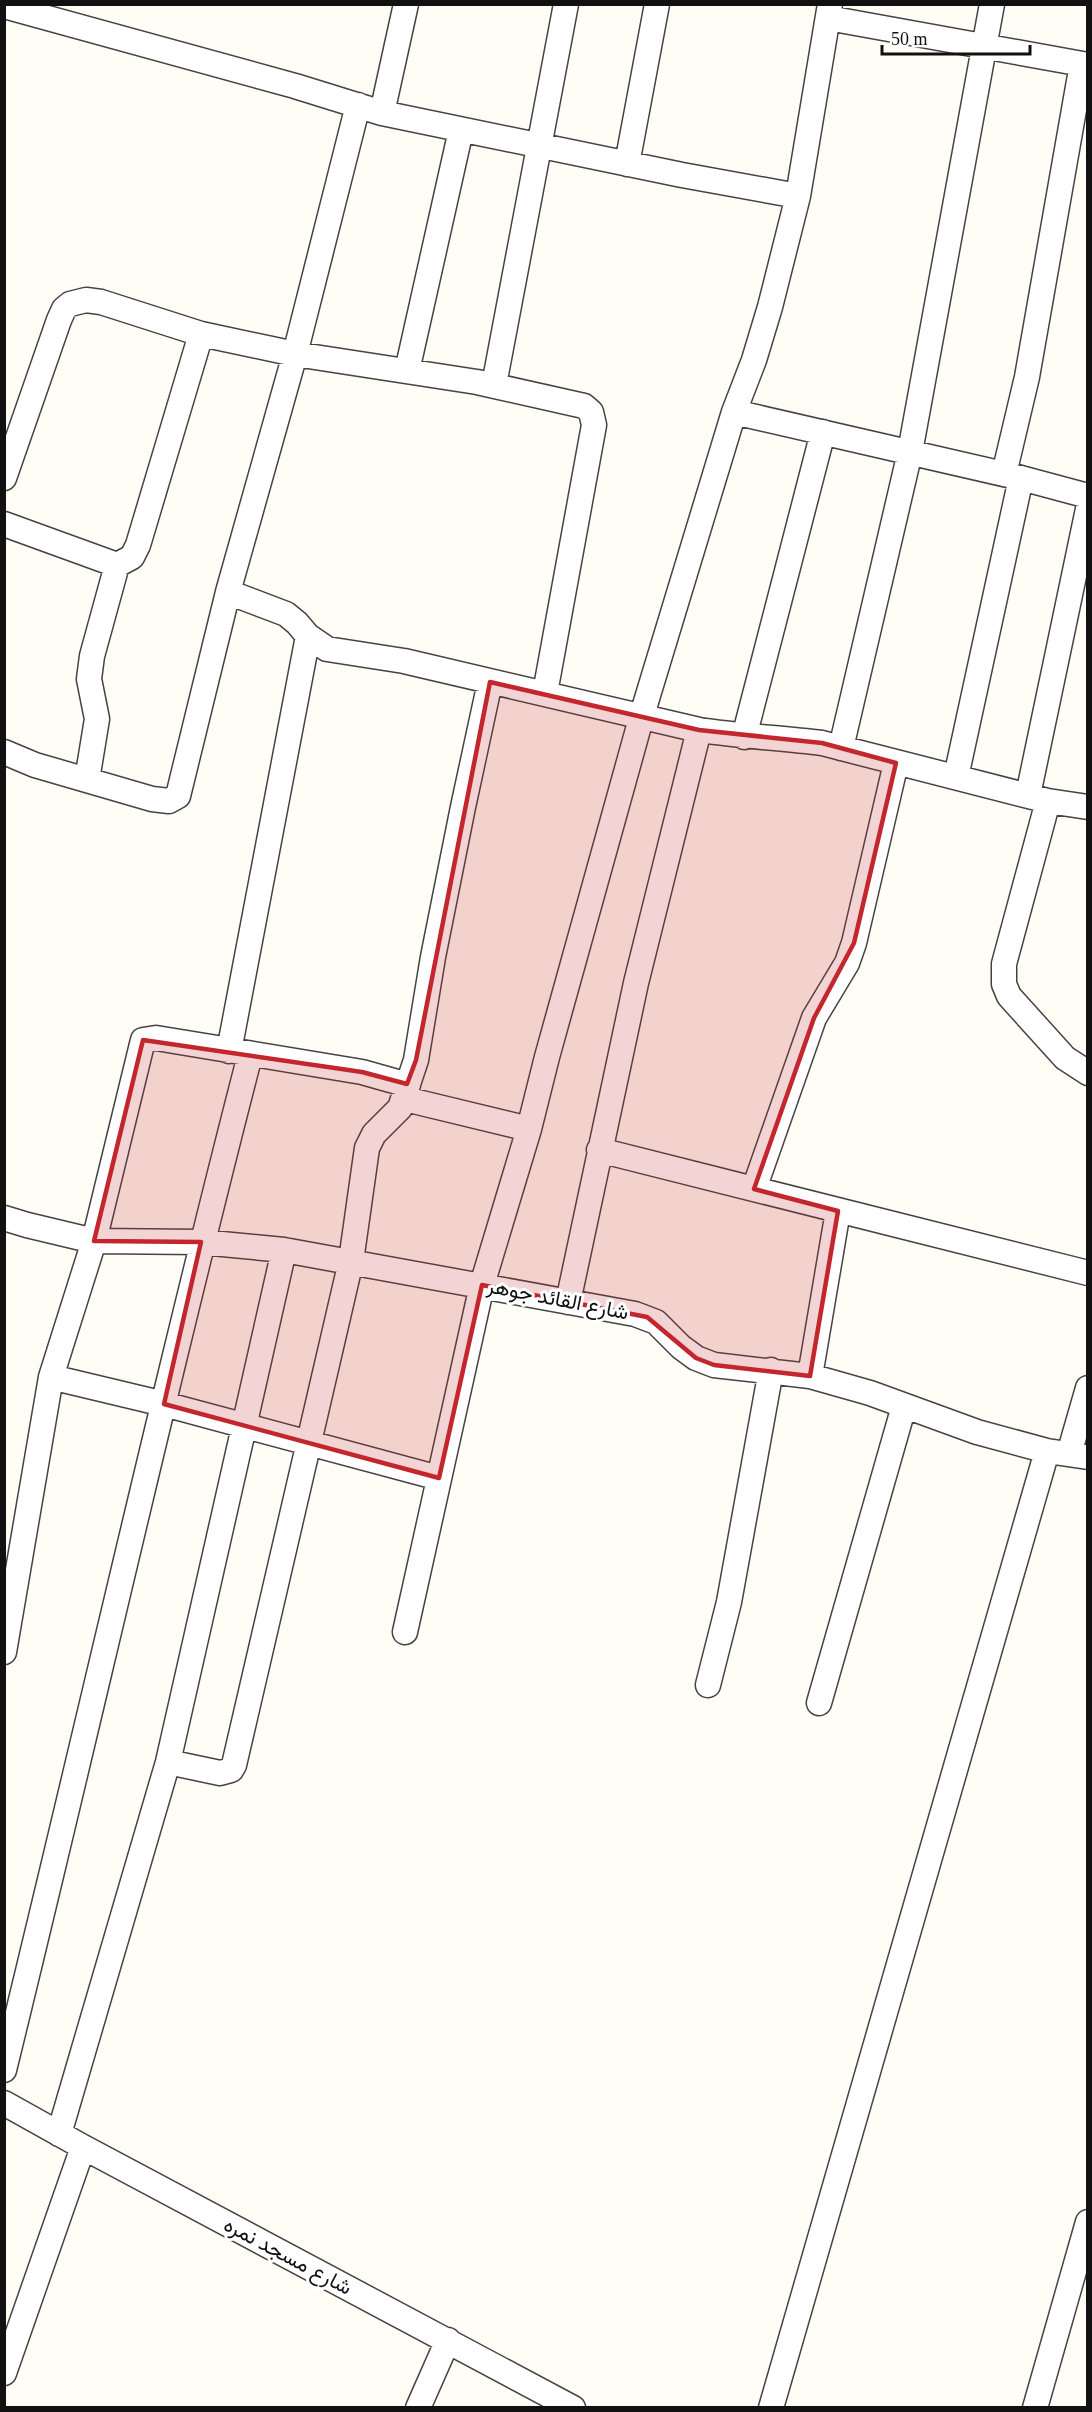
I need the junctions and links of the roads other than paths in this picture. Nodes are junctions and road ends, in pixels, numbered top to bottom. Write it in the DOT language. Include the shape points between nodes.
graph roads {
  1 [pos="406,4"];
  2 [pos="566,4"];
  3 [pos="657,4"];
  4 [pos="992,4"];
  5 [pos="4,6"];
  6 [pos="829,11"];
  7 [pos="986,46"];
  8 [pos="1085,64"];
  9 [pos="358,105"];
  10 [pos="382,113"];
  11 [pos="461,130"];
  12 [pos="540,146"];
  13 [pos="627,164"];
  14 [pos="798,196"];
  15 [pos="201,334"];
  16 [pos="295,354"];
  17 [pos="407,371"];
  18 [pos="494,385"];
  19 [pos="734,412"];
  20 [pos="823,432"];
  21 [pos="910,452"];
  22 [pos="1012,476"];
  23 [pos="4,478"];
  24 [pos="1088,496"];
  25 [pos="1088,509"];
  26 [pos="4,524"];
  27 [pos="117,565"];
  28 [pos="228,592"];
  29 [pos="308,636"];
  30 [pos="490,682"];
  31 [pos="545,693"];
  32 [pos="642,715"];
  33 [pos="699,730"];
  34 [pos="744,736"];
  35 [pos="841,748"];
  36 [pos="5,756"];
  37 [pos="896,763"];
  38 [pos="956,777"];
  39 [pos="87,780"];
  40 [pos="1038,798"];
  41 [pos="1088,807"];
  42 [pos="239,1053"];
  43 [pos="1088,1073"];
  44 [pos="407,1092"];
  45 [pos="529,1129"];
  46 [pos="599,1150"];
  47 [pos="754,1189"];
  48 [pos="838,1211"];
  49 [pos="4,1218"];
  50 [pos="94,1241"];
  51 [pos="201,1242"];
  52 [pos="284,1250"];
  53 [pos="351,1261"];
  54 [pos="1088,1273"];
  55 [pos="482,1285"];
  56 [pos="568,1302"];
  57 [pos="771,1370"];
  58 [pos="810,1376"];
  59 [pos="51,1377"];
  60 [pos="1088,1388"];
  61 [pos="164,1404"];
  62 [pos="904,1406"];
  63 [pos="243,1425"];
  64 [pos="309,1443"];
  65 [pos="1068,1454"];
  66 [pos="439,1478"];
  67 [pos="405,1632"];
  68 [pos="4,1652"];
  69 [pos="708,1684"];
  70 [pos="819,1703"];
  71 [pos="168,1762"];
  72 [pos="4,2070"];
  73 [pos="4,2103"];
  74 [pos="59,2134"];
  75 [pos="83,2147"];
  76 [pos="1088,2222"];
  77 [pos="448,2340"];
  78 [pos="4,2373"];
  79 [pos="418,2408"];
  80 [pos="573,2408"];
  81 [pos="771,2408"];
  82 [pos="1035,2408"];
  1 -- 10 [label="street"];
  2 -- 12 [label="street"];
  3 -- 13 [label="street"];
  4 -- 7 [label="street"];
  5 -- 9 [label="street"];
  6 -- 7 [label="street"];
  6 -- 14 [label="street"];
  7 -- 8 [label="street"];
  7 -- 21 [label="street"];
  8 -- 22 [label="street" via="1026,377"];
  9 -- 10 [label="street"];
  9 -- 16 [label="street"];
  10 -- 11 [label="street"];
  11 -- 12 [label="street"];
  11 -- 17 [label="street"];
  12 -- 13 [label="street"];
  12 -- 18 [label="street"];
  13 -- 14 [label="street"];
  14 -- 19 [label="street" via="770,307"];
  15 -- 16 [label="street"];
  15 -- 23 [label="street" via="101,302 70,304 59,320"];
  15 -- 27 [label="street" via="138,545 132,557"];
  16 -- 17 [label="street"];
  16 -- 28 [label="street"];
  17 -- 18 [label="street"];
  18 -- 31 [label="street" via="579,404 593,417"];
  19 -- 20 [label="street"];
  19 -- 32 [label="street"];
  20 -- 21 [label="street"];
  20 -- 34 [label="street"];
  21 -- 22 [label="street"];
  21 -- 35 [label="street"];
  22 -- 24 [label="street"];
  22 -- 38 [label="street"];
  25 -- 40 [label="street"];
  26 -- 27 [label="street"];
  27 -- 39 [label="street" via="92,656 89,679 97,719"];
  28 -- 29 [label="street" via="286,614"];
  28 -- 39 [label="street" via="178,796 163,801"];
  29 -- 30 [label="street" via="327,649 404,661"];
  29 -- 42 [label="street"];
  30 -- 31 [label="street"];
  30 -- 44 [label="street"];
  31 -- 32 [label="street"];
  32 -- 33 [label="street"];
  32 -- 45 [label="street"];
  33 -- 34 [label="street"];
  33 -- 46 [label="street"];
  34 -- 35 [label="street" via="786,738"];
  35 -- 37 [label="street"];
  36 -- 39 [label="street"];
  37 -- 38 [label="street"];
  37 -- 47 [label="street" via="854,942 847,963 814,1018"];
  38 -- 40 [label="street"];
  40 -- 41 [label="street"];
  40 -- 43 [label="street" via="1004,964 1004,984 1009,996 1047,1039 1065,1058"];
  42 -- 44 [label="street" via="362,1072"];
  42 -- 50 [label="street" via="156,1038 143,1040"];
  42 -- 51 [label="street"];
  44 -- 45 [label="street"];
  44 -- 53 [label="street" via="400,1108 374,1134 367,1148"];
  45 -- 55 [label="street"];
  46 -- 47 [label="street"];
  46 -- 56 [label="street"];
  47 -- 48 [label="street"];
  48 -- 54 [label="street"];
  48 -- 58 [label="street"];
  49 -- 50 [label="street, شارع القائد جوهر"];
  50 -- 51 [label="street, شارع القائد جوهر"];
  50 -- 59 [label="street"];
  51 -- 52 [label="street, شارع القائد جوهر"];
  51 -- 61 [label="street"];
  52 -- 53 [label="street, شارع القائد جوهر"];
  52 -- 63 [label="street"];
  53 -- 55 [label="street, شارع القائد جوهر"];
  53 -- 64 [label="street"];
  55 -- 56 [label="street, شارع القائد جوهر"];
  55 -- 66 [label="street"];
  56 -- 57 [label="street, شارع القائد جوهر" via="647,1317 696,1358 714,1365"];
  57 -- 58 [label="street, شارع القائد جوهر"];
  57 -- 69 [label="street" via="729,1602"];
  58 -- 62 [label="street, شارع القائد جوهر"];
  59 -- 61 [label="street"];
  59 -- 68 [label="street"];
  60 -- 65 [label="street"];
  61 -- 63 [label="street"];
  61 -- 72 [label="street"];
  62 -- 65 [label="street, شارع القائد جوهر" via="977,1432"];
  62 -- 70 [label="street"];
  63 -- 64 [label="street"];
  63 -- 71 [label="street"];
  64 -- 66 [label="street"];
  64 -- 71 [label="street" via="234,1765 220,1773"];
  65 -- 81 [label="street"];
  66 -- 67 [label="street"];
  71 -- 74 [label="street"];
  73 -- 74 [label="street, شارع مسجد نمره"];
  74 -- 75 [label="street, شارع مسجد نمره"];
  75 -- 77 [label="street, شارع مسجد نمره"];
  75 -- 78 [label="street"];
  76 -- 82 [label="street"];
  77 -- 79 [label="street"];
  77 -- 80 [label="street, شارع مسجد نمره"];
}
